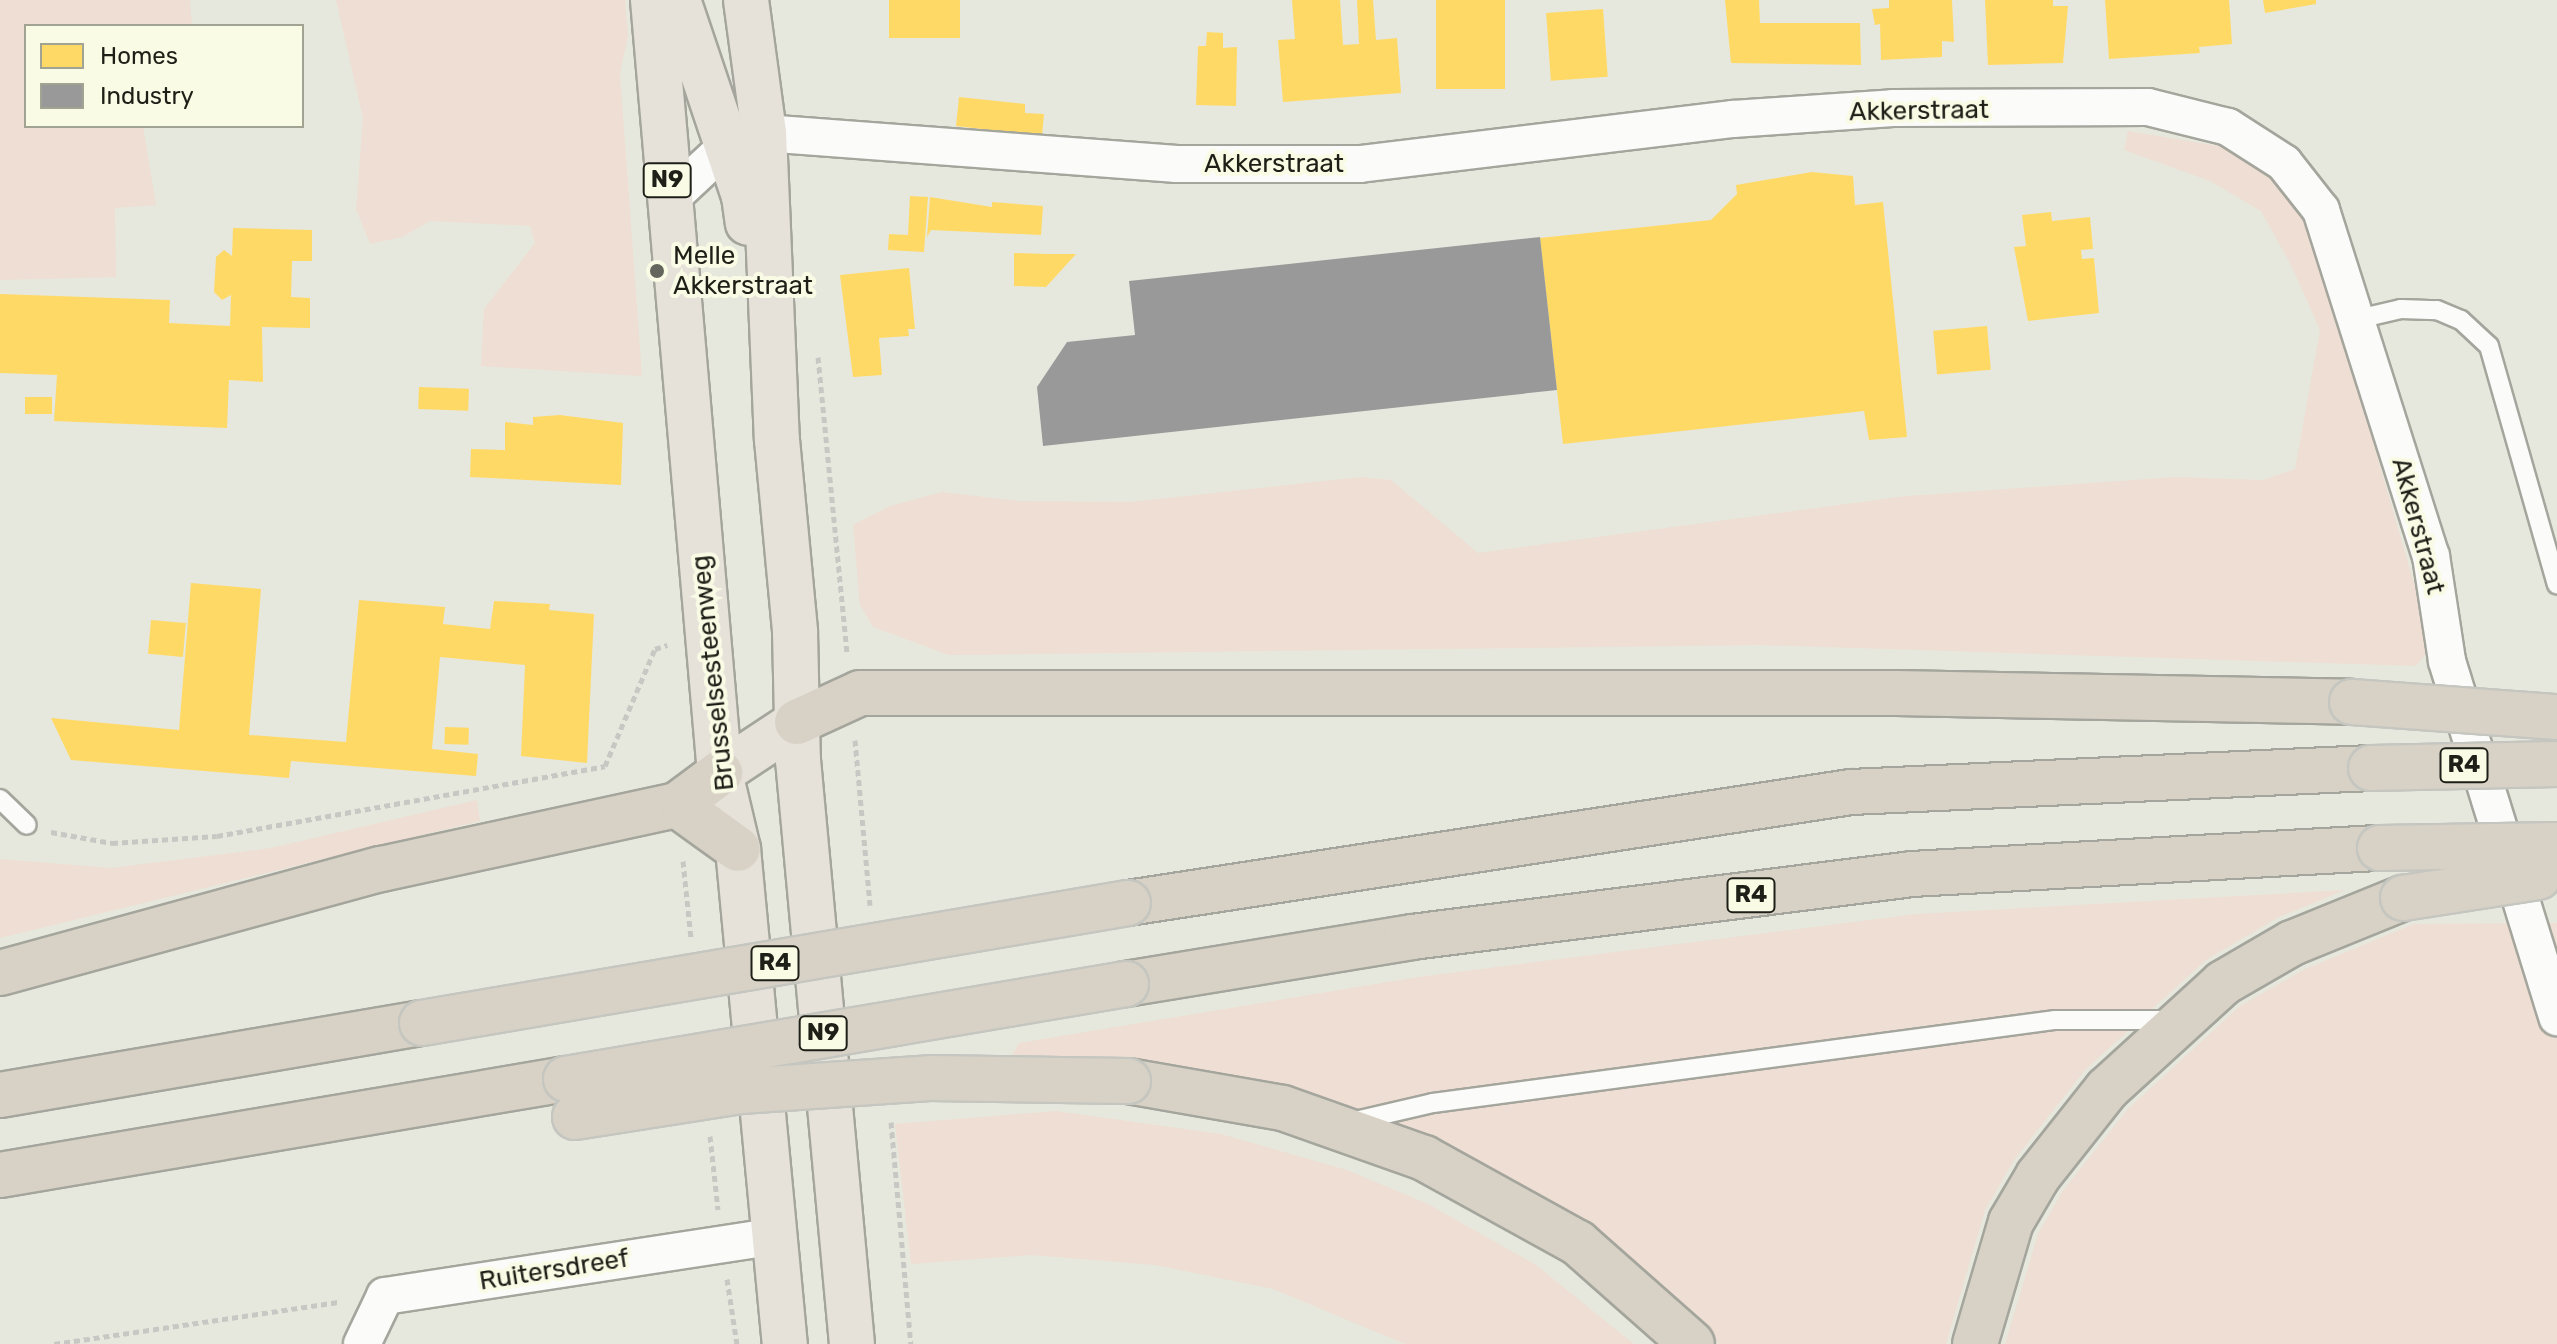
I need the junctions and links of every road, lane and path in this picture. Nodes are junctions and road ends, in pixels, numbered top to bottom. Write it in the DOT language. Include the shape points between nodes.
graph roads {
  1 [pos="653,0"];
  2 [pos="678,0"];
  3 [pos="704,0"];
  4 [pos="746,0"];
  5 [pos="745,139"];
  6 [pos="669,200"];
  7 [pos="2358,319"];
  8 [pos="2557,584"];
  9 [pos="707,635"];
  10 [pos="2557,717"];
  11 [pos="797,722"];
  12 [pos="2557,764"];
  13 [pos="720,773"];
  14 [pos="0,799"];
  15 [pos="677,805"];
  16 [pos="27,825"];
  17 [pos="2557,845"];
  18 [pos="738,849"];
  19 [pos="2557,869"];
  20 [pos="0,973"];
  21 [pos="2557,1017"];
  22 [pos="2181,1020"];
  23 [pos="0,1095"];
  24 [pos="570,1098"];
  25 [pos="1333,1126"];
  26 [pos="0,1175"];
  27 [pos="775,1236"];
  28 [pos="385,1296"];
  29 [pos="54,1344"];
  30 [pos="362,1344"];
  31 [pos="785,1344"];
  32 [pos="832,1344"];
  33 [pos="852,1344"];
  34 [pos="1692,1344"];
  35 [pos="1975,1344"];
  1 -- 6 [label="main road, Brusselsesteenweg / N9"];
  2 -- 5 [label="main road"];
  3 -- 5 [label="main road" via="737,90"];
  4 -- 5 [label="main road"];
  5 -- 6 [label="street"];
  5 -- 7 [label="street, Akkerstraat" via="1177,164 1360,164 1747,118 1893,108 2148,107 2228,127 2284,163 2321,210"];
  5 -- 11 [label="main road, N9" via="744,196 777,440 795,632"];
  6 -- 9 [label="main road, Brusselsesteenweg / N9"];
  7 -- 8 [label="lane" via="2401,309 2437,310 2461,320 2489,346"];
  7 -- 21 [label="street, Akkerstraat" via="2431,556 2447,661"];
  9 -- 13 [label="main road, Brusselsesteenweg / N9"];
  9 -- 16 [label="path" via="655,649 605,766 217,836 112,843 78,840"];
  10 -- 11 [label="highway, bridge" via="2352,702 1896,693 860,693"];
  11 -- 13 [label="main road"];
  11 -- 33 [label="main road, N9"];
  12 -- 23 [label="highway, R4, bridge" via="1851,792 1128,903"];
  13 -- 15 [label="highway"];
  13 -- 18 [label="main road, Brusselsesteenweg / N9"];
  14 -- 16 [label="lane"];
  15 -- 18 [label="highway"];
  15 -- 20 [label="highway" via="381,869"];
  17 -- 24 [label="highway, R4, bridge" via="2380,848 1912,874 1412,937 1126,984"];
  18 -- 27 [label="main road, Brusselsesteenweg / N9"];
  18 -- 32 [label="main road" via="785,881"];
  19 -- 22 [label="highway, bridge" via="2538,877 2403,898 2292,943 2223,983"];
  22 -- 25 [label="lane" via="2055,1020 1433,1103"];
  22 -- 35 [label="highway" via="2107,1089 2038,1176 2011,1222"];
  24 -- 25 [label="highway, bridge" via="914,1079 1128,1081 1283,1108"];
  24 -- 26 [label="highway, R4" via="504,1092"];
  25 -- 34 [label="highway" via="1424,1158 1578,1243"];
  27 -- 28 [label="street, Ruitersdreef"];
  27 -- 31 [label="main road, Brusselsesteenweg / N9"];
  28 -- 29 [label="path"];
  28 -- 30 [label="street"];
}
